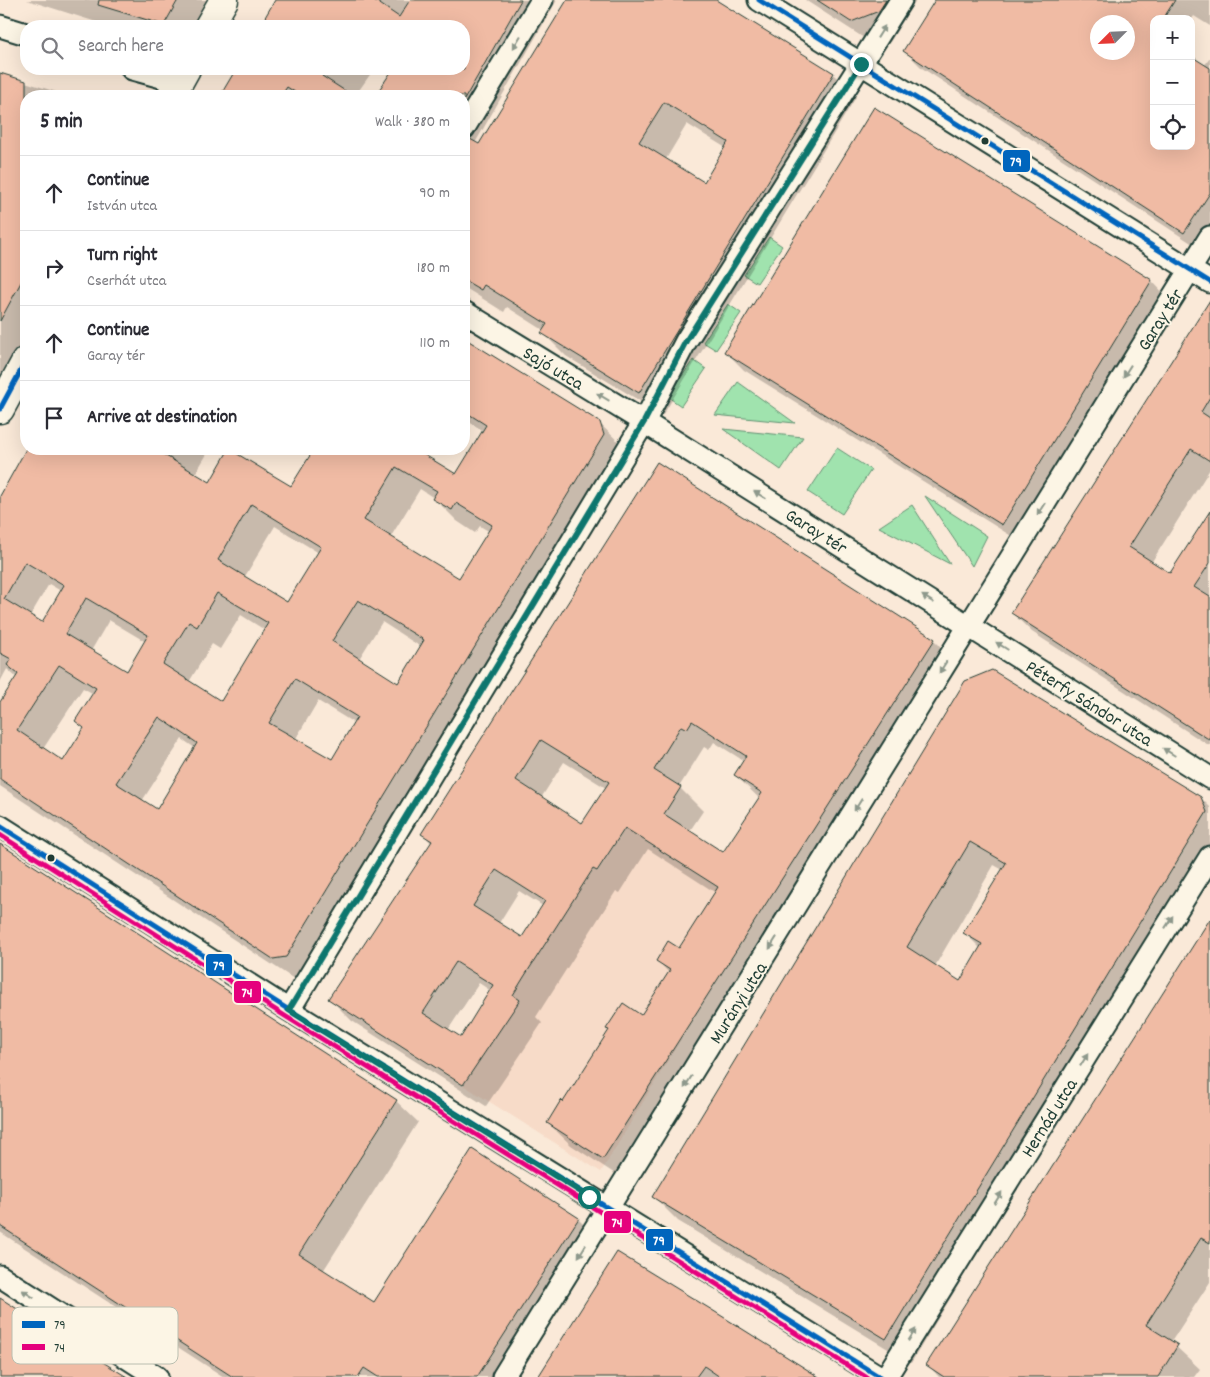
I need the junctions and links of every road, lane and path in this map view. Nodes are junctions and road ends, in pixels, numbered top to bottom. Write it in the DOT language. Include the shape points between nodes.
graph roads {
  1 [pos="224,0"];
  2 [pos="542,0"];
  3 [pos="759,0"];
  4 [pos="901,0"];
  5 [pos="212,20"];
  6 [pos="0,26"];
  7 [pos="20,32"];
  8 [pos="861,64"];
  9 [pos="154,75"];
  10 [pos="179,82"];
  11 [pos="470,118"];
  12 [pos="1210,237"];
  13 [pos="1190,270"];
  14 [pos="1210,282"];
  15 [pos="470,316"];
  16 [pos="20,372"];
  17 [pos="0,409"];
  18 [pos="644,422"];
  19 [pos="969,625"];
  20 [pos="1210,778"];
  21 [pos="0,826"];
  22 [pos="1210,857"];
  23 [pos="289,1010"];
  24 [pos="608,1210"];
  25 [pos="0,1276"];
  26 [pos="48,1307"];
  27 [pos="137,1364"];
  28 [pos="157,1377"];
  29 [pos="503,1377"];
  30 [pos="880,1377"];
  31 [pos="886,1377"];
  1 -- 5 [label="main road"];
  2 -- 11 [label="street, one-way"];
  3 -- 8 [label="street, Garay tér"];
  8 -- 4 [label="street, one-way"];
  6 -- 7 [label="street"];
  8 -- 13 [label="street, Garay tér"];
  8 -- 18 [label="street" via="686,341"];
  9 -- 10 [label="street"];
  12 -- 13 [label="street"];
  13 -- 14 [label="street"];
  13 -- 19 [label="street, Garay tér, one-way"];
  18 -- 15 [label="street, Sajó utca, one-way"];
  16 -- 17 [label="main road"];
  19 -- 18 [label="street, Garay tér, one-way"];
  18 -- 23 [label="street"];
  20 -- 19 [label="street, Péterfy Sándor utca, one-way"];
  19 -- 24 [label="street, Murányi utca, one-way"];
  21 -- 23 [label="street"];
  31 -- 22 [label="street, Hernád utca, one-way"];
  23 -- 24 [label="street"];
  24 -- 29 [label="street, Murányi utca, one-way"];
  24 -- 30 [label="street"];
  26 -- 25 [label="street, one-way"];
  28 -- 27 [label="street, one-way"];
}
